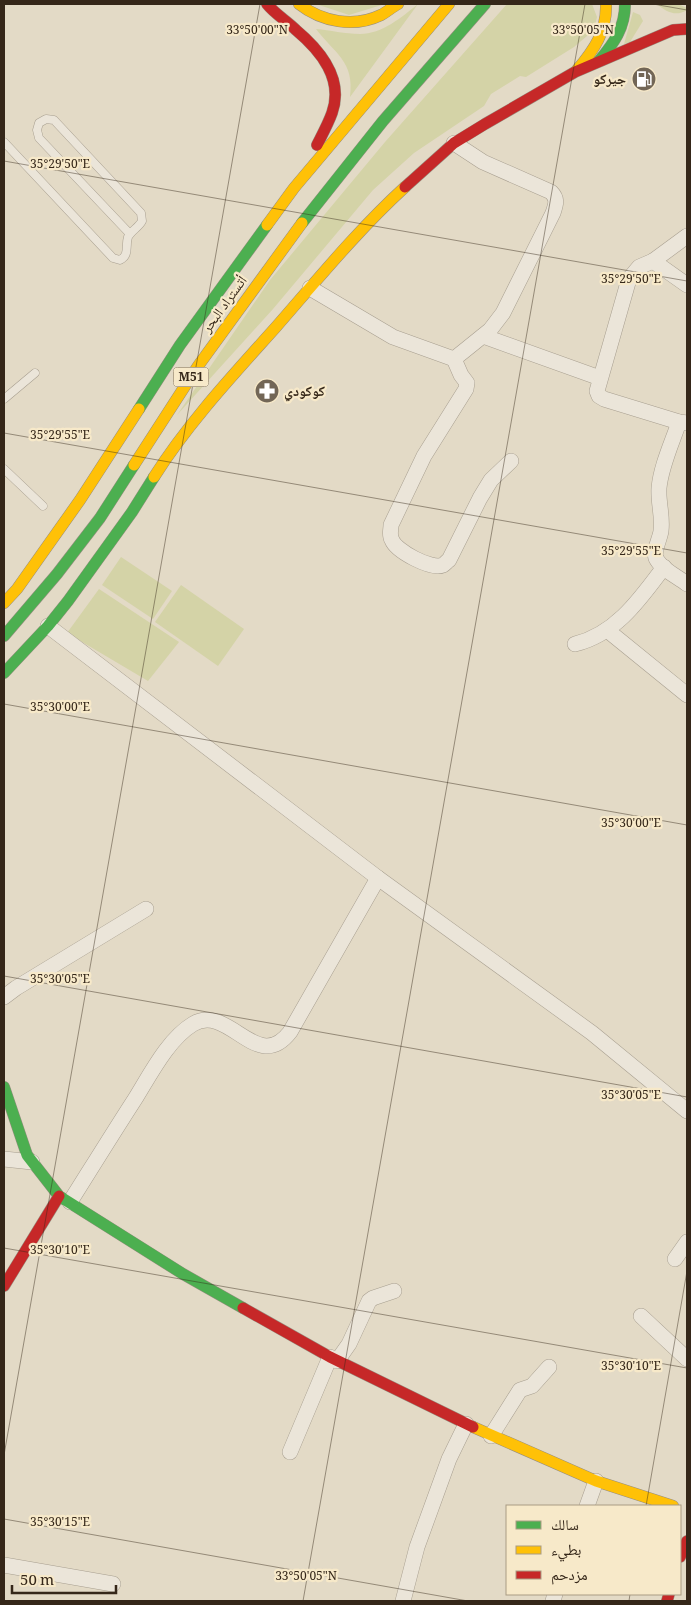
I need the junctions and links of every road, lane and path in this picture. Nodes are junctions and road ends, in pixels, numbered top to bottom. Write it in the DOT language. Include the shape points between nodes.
graph roads {
  1 [pos="267,4"];
  2 [pos="300,4"];
  3 [pos="398,4"];
  4 [pos="449,4"];
  5 [pos="485,4"];
  6 [pos="499,4"];
  7 [pos="606,4"];
  8 [pos="625,4"];
  9 [pos="428,12"];
  10 [pos="687,29"];
  11 [pos="413,46"];
  12 [pos="598,63"];
  13 [pos="575,72"];
  14 [pos="418,81"];
  15 [pos="4,142"];
  16 [pos="454,144"];
  17 [pos="294,188"];
  18 [pos="130,234"];
  19 [pos="687,236"];
  20 [pos="653,261"];
  21 [pos="687,285"];
  22 [pos="310,288"];
  23 [pos="483,336"];
  24 [pos="454,360"];
  25 [pos="35,373"];
  26 [pos="600,378"];
  27 [pos="4,399"];
  28 [pos="683,422"];
  29 [pos="512,461"];
  30 [pos="4,469"];
  31 [pos="43,506"];
  32 [pos="664,567"];
  33 [pos="687,584"];
  34 [pos="4,603"];
  35 [pos="48,626"];
  36 [pos="606,630"];
  37 [pos="4,636"];
  38 [pos="575,644"];
  39 [pos="4,673"];
  40 [pos="687,695"];
  41 [pos="378,878"];
  42 [pos="146,909"];
  43 [pos="4,997"];
  44 [pos="4,1087"];
  45 [pos="687,1111"];
  46 [pos="4,1159"];
  47 [pos="32,1162"];
  48 [pos="65,1199"];
  49 [pos="687,1242"];
  50 [pos="675,1258"];
  51 [pos="4,1286"];
  52 [pos="394,1291"];
  53 [pos="641,1316"];
  54 [pos="333,1359"];
  55 [pos="687,1359"];
  56 [pos="549,1367"];
  57 [pos="466,1424"];
  58 [pos="491,1436"];
  59 [pos="290,1452"];
  60 [pos="596,1481"];
  61 [pos="587,1505"];
  62 [pos="670,1505"];
  63 [pos="687,1541"];
  64 [pos="681,1555"];
  65 [pos="4,1564"];
  66 [pos="113,1584"];
  67 [pos="403,1601"];
  1 -- 17 [label="main road" via="320,53 330,69 335,87 336,101 331,116"];
  2 -- 3 [label="main road" via="324,18 342,21 360,21 381,15"];
  4 -- 11 [label="main road, أتستراد البحر / M51"];
  5 -- 14 [label="main road, أتستراد البحر / M51"];
  6 -- 14 [label="main road"];
  7 -- 13 [label="main road" via="607,16 598,44"];
  8 -- 12 [label="main road" via="623,28"];
  9 -- 11 [label="main road"];
  10 -- 12 [label="main road" via="674,30"];
  11 -- 17 [label="main road, أتستراد البحر / M51"];
  12 -- 13 [label="main road"];
  13 -- 16 [label="main road"];
  14 -- 37 [label="main road, أتستراد البحر / M51" via="297,230 198,366 100,518 58,574"];
  15 -- 18 [label="lane" via="113,258 124,259"];
  16 -- 22 [label="main road" via="390,201"];
  16 -- 23 [label="street" via="483,162 551,192 556,202 503,313"];
  17 -- 34 [label="main road, أتستراد البحر / M51" via="180,345 80,500"];
  18 -- 18 [label="lane" via="142,221 139,210 57,123 50,119 42,120 37,130 40,138"];
  19 -- 20 [label="street"];
  20 -- 21 [label="street"];
  20 -- 26 [label="street" via="638,267 628,279"];
  22 -- 24 [label="street" via="393,338"];
  22 -- 35 [label="main road" via="165,460 132,512"];
  23 -- 24 [label="street"];
  23 -- 26 [label="street"];
  24 -- 29 [label="street" via="467,383 466,389 424,456 391,525 392,541 401,552 435,566 442,565 449,560 491,480"];
  25 -- 27 [label="lane"];
  26 -- 28 [label="street" via="597,391 604,399"];
  28 -- 32 [label="street" via="659,488 662,519 655,554 656,560"];
  30 -- 31 [label="lane"];
  32 -- 33 [label="street"];
  32 -- 36 [label="street" via="631,610"];
  35 -- 39 [label="main road"];
  35 -- 41 [label="street"];
  36 -- 38 [label="street" via="589,641"];
  36 -- 40 [label="street"];
  41 -- 45 [label="street" via="592,1033"];
  41 -- 48 [label="street" via="283,1041 267,1047 257,1044 215,1020 204,1020 183,1030"];
  42 -- 43 [label="street"];
  44 -- 47 [label="main road"];
  46 -- 47 [label="street"];
  47 -- 48 [label="main road"];
  48 -- 51 [label="main road"];
  48 -- 54 [label="main road" via="183,1274"];
  49 -- 50 [label="street"];
  52 -- 54 [label="street" via="369,1301 349,1344"];
  53 -- 55 [label="street"];
  54 -- 57 [label="main road"];
  54 -- 59 [label="street"];
  56 -- 58 [label="street" via="532,1386 520,1390"];
  57 -- 58 [label="main road"];
  57 -- 67 [label="street" via="449,1459 417,1547"];
  58 -- 60 [label="main road"];
  60 -- 61 [label="street"];
  60 -- 62 [label="main road"];
  63 -- 64 [label="main road"];
  65 -- 66 [label="street"];
}
